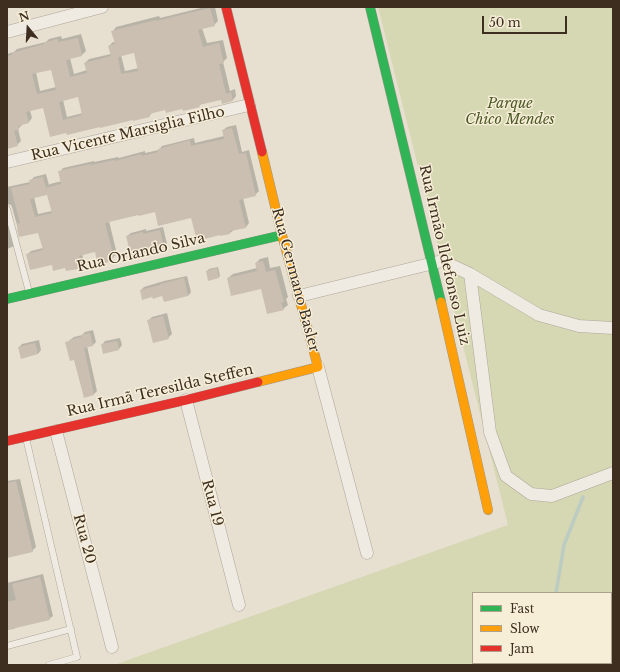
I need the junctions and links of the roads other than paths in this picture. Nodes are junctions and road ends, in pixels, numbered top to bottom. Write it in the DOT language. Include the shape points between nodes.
graph roads {
  1 [pos="102,7"];
  2 [pos="226,7"];
  3 [pos="370,7"];
  4 [pos="89,9"];
  5 [pos="7,32"];
  6 [pos="249,106"];
  7 [pos="7,162"];
  8 [pos="7,209"];
  9 [pos="282,235"];
  10 [pos="432,264"];
  11 [pos="470,274"];
  12 [pos="29,294"];
  13 [pos="300,296"];
  14 [pos="7,299"];
  15 [pos="613,328"];
  16 [pos="318,367"];
  17 [pos="186,400"];
  18 [pos="56,431"];
  19 [pos="26,437"];
  20 [pos="7,441"];
  21 [pos="612,477"];
  22 [pos="488,510"];
  23 [pos="367,553"];
  24 [pos="239,605"];
  25 [pos="71,629"];
  26 [pos="7,646"];
  27 [pos="112,647"];
  28 [pos="49,665"];
  1 -- 4 [label="street"];
  2 -- 6 [label="street, Rua Germano Basler"];
  3 -- 10 [label="street, Rua Irmão Ildefonso Luiz"];
  4 -- 5 [label="street"];
  6 -- 7 [label="street, Rua Vicente Marsiglia Filho"];
  6 -- 9 [label="street, Rua Germano Basler"];
  8 -- 12 [label="lane"];
  9 -- 12 [label="street, Rua Orlando Silva"];
  9 -- 13 [label="street, Rua Germano Basler"];
  10 -- 11 [label="street" via="442,261"];
  10 -- 13 [label="street"];
  10 -- 22 [label="street, Rua Irmão Ildefonso Luiz"];
  11 -- 15 [label="street" via="539,315 579,326"];
  11 -- 21 [label="street" via="490,432 506,476 531,494 552,496"];
  12 -- 14 [label="street, Rua Orlando Silva"];
  13 -- 16 [label="street, Rua Germano Basler"];
  16 -- 17 [label="street, Rua Irmã Teresilda Steffen"];
  16 -- 23 [label="street, Rua Germano Basler"];
  17 -- 18 [label="street, Rua Irmã Teresilda Steffen"];
  17 -- 24 [label="street, Rua 19"];
  18 -- 19 [label="street, Rua Irmã Teresilda Steffen"];
  18 -- 27 [label="street, Rua 20"];
  19 -- 20 [label="street, Rua Irmã Teresilda Steffen"];
  19 -- 25 [label="lane"];
  25 -- 26 [label="lane"];
  25 -- 28 [label="lane" via="77,657"];
}
